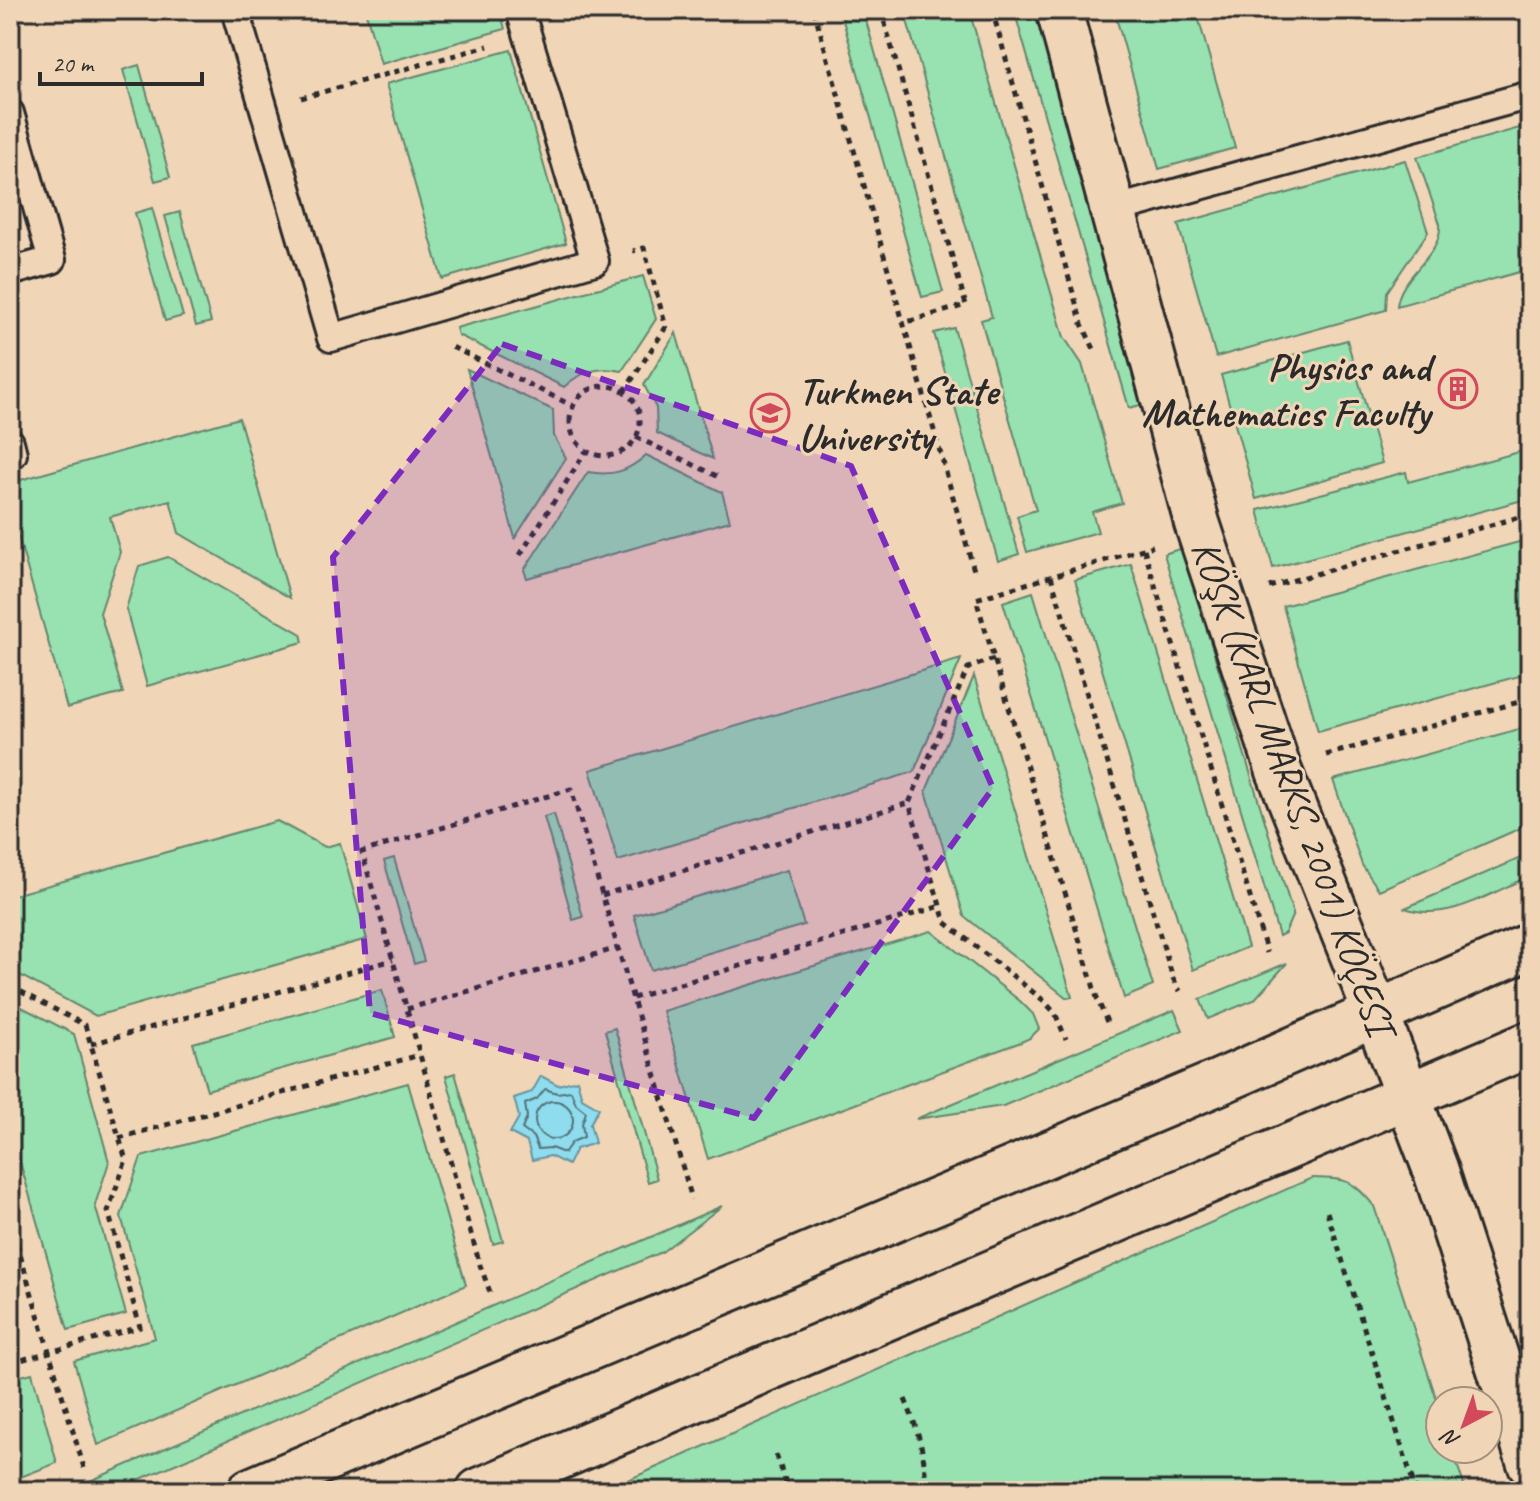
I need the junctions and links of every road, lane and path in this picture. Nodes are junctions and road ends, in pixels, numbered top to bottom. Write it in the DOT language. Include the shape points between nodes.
graph roads {
  1 [pos="235,10"];
  2 [pos="520,10"];
  3 [pos="814,10"];
  4 [pos="881,10"];
  5 [pos="992,10"];
  6 [pos="1059,10"];
  7 [pos="494,44"];
  8 [pos="1530,95"];
  9 [pos="263,108"];
  10 [pos="10,113"];
  11 [pos="1113,210"];
  12 [pos="595,261"];
  13 [pos="10,272"];
  14 [pos="427,310"];
  15 [pos="903,323"];
  16 [pos="1099,365"];
  17 [pos="624,392"];
  18 [pos="573,406"];
  19 [pos="636,437"];
  20 [pos="586,451"];
  21 [pos="717,476"];
  22 [pos="1530,514"];
  23 [pos="1156,545"];
  24 [pos="1144,549"];
  25 [pos="520,555"];
  26 [pos="975,574"];
  27 [pos="1051,576"];
  28 [pos="1223,600"];
  29 [pos="994,659"];
  30 [pos="1530,699"];
  31 [pos="1279,771"];
  32 [pos="909,803"];
  33 [pos="602,895"];
  34 [pos="941,906"];
  35 [pos="1530,946"];
  36 [pos="618,948"];
  37 [pos="1267,953"];
  38 [pos="393,960"];
  39 [pos="10,986"];
  40 [pos="1180,991"];
  41 [pos="633,998"];
  42 [pos="407,1009"];
  43 [pos="1376,1013"];
  44 [pos="1107,1022"];
  45 [pos="1066,1039"];
  46 [pos="91,1044"];
  47 [pos="1530,1044"];
  48 [pos="420,1055"];
  49 [pos="1407,1095"];
  50 [pos="119,1138"];
  51 [pos="692,1199"];
  52 [pos="1327,1212"];
  53 [pos="10,1221"];
  54 [pos="490,1292"];
  55 [pos="49,1352"];
  56 [pos="10,1363"];
  57 [pos="905,1399"];
  58 [pos="776,1455"];
  59 [pos="1530,1463"];
  60 [pos="84,1468"];
  61 [pos="250,1491"];
  62 [pos="479,1491"];
  63 [pos="789,1491"];
  64 [pos="925,1491"];
  65 [pos="1416,1491"];
  1 -- 9 [label="lane"];
  2 -- 12 [label="lane"];
  3 -- 15 [label="path"];
  4 -- 15 [label="path" via="966,305"];
  5 -- 16 [label="path" via="1082,324"];
  6 -- 11 [label="main road, KÖŞK (KARL MARKS, 2001) KÖÇESI"];
  7 -- 9 [label="path"];
  8 -- 11 [label="lane"];
  9 -- 14 [label="lane" via="331,338"];
  10 -- 13 [label="lane" via="52,260"];
  11 -- 28 [label="main road, KÖŞK (KARL MARKS, 2001) KÖÇESI" via="1197,523"];
  12 -- 14 [label="lane"];
  12 -- 17 [label="path" via="644,248 666,327"];
  14 -- 18 [label="path" via="436,339"];
  15 -- 26 [label="path"];
  17 -- 18 [label="path" via="608,386 591,389"];
  17 -- 19 [label="path" via="639,412"];
  18 -- 20 [label="path" via="572,431"];
  19 -- 20 [label="path" via="619,454"];
  19 -- 21 [label="path"];
  20 -- 25 [label="path"];
  22 -- 28 [label="path"];
  23 -- 24 [label="path"];
  24 -- 27 [label="path"];
  24 -- 37 [label="path"];
  27 -- 29 [label="path" via="976,599"];
  27 -- 40 [label="path"];
  28 -- 31 [label="main road, KÖŞK (KARL MARKS, 2001) KÖÇESI"];
  29 -- 32 [label="path" via="968,668"];
  29 -- 44 [label="path"];
  30 -- 31 [label="path"];
  31 -- 43 [label="main road, KÖŞK (KARL MARKS, 2001) KÖÇESI"];
  32 -- 33 [label="path"];
  32 -- 34 [label="path"];
  33 -- 36 [label="path"];
  33 -- 38 [label="path" via="571,789 362,852"];
  34 -- 41 [label="path"];
  34 -- 45 [label="path" via="945,922 1043,1000"];
  35 -- 43 [label="main road"];
  36 -- 41 [label="path"];
  36 -- 42 [label="path"];
  38 -- 42 [label="path"];
  38 -- 46 [label="path"];
  39 -- 46 [label="path" via="85,1025"];
  41 -- 51 [label="path"];
  42 -- 48 [label="path"];
  43 -- 49 [label="main road, KÖŞK (KARL MARKS, 2001) KÖÇESI"];
  43 -- 61 [label="main road"];
  46 -- 50 [label="path"];
  47 -- 49 [label="main road"];
  48 -- 50 [label="path"];
  48 -- 54 [label="path"];
  49 -- 59 [label="main road, KÖŞK (KARL MARKS, 2001) KÖÇESI"];
  49 -- 62 [label="main road"];
  50 -- 55 [label="path" via="126,1160 108,1211 140,1327"];
  52 -- 65 [label="path"];
  53 -- 55 [label="path"];
  55 -- 56 [label="path"];
  55 -- 60 [label="path"];
  57 -- 64 [label="path" via="922,1444"];
  58 -- 63 [label="path"];
}
